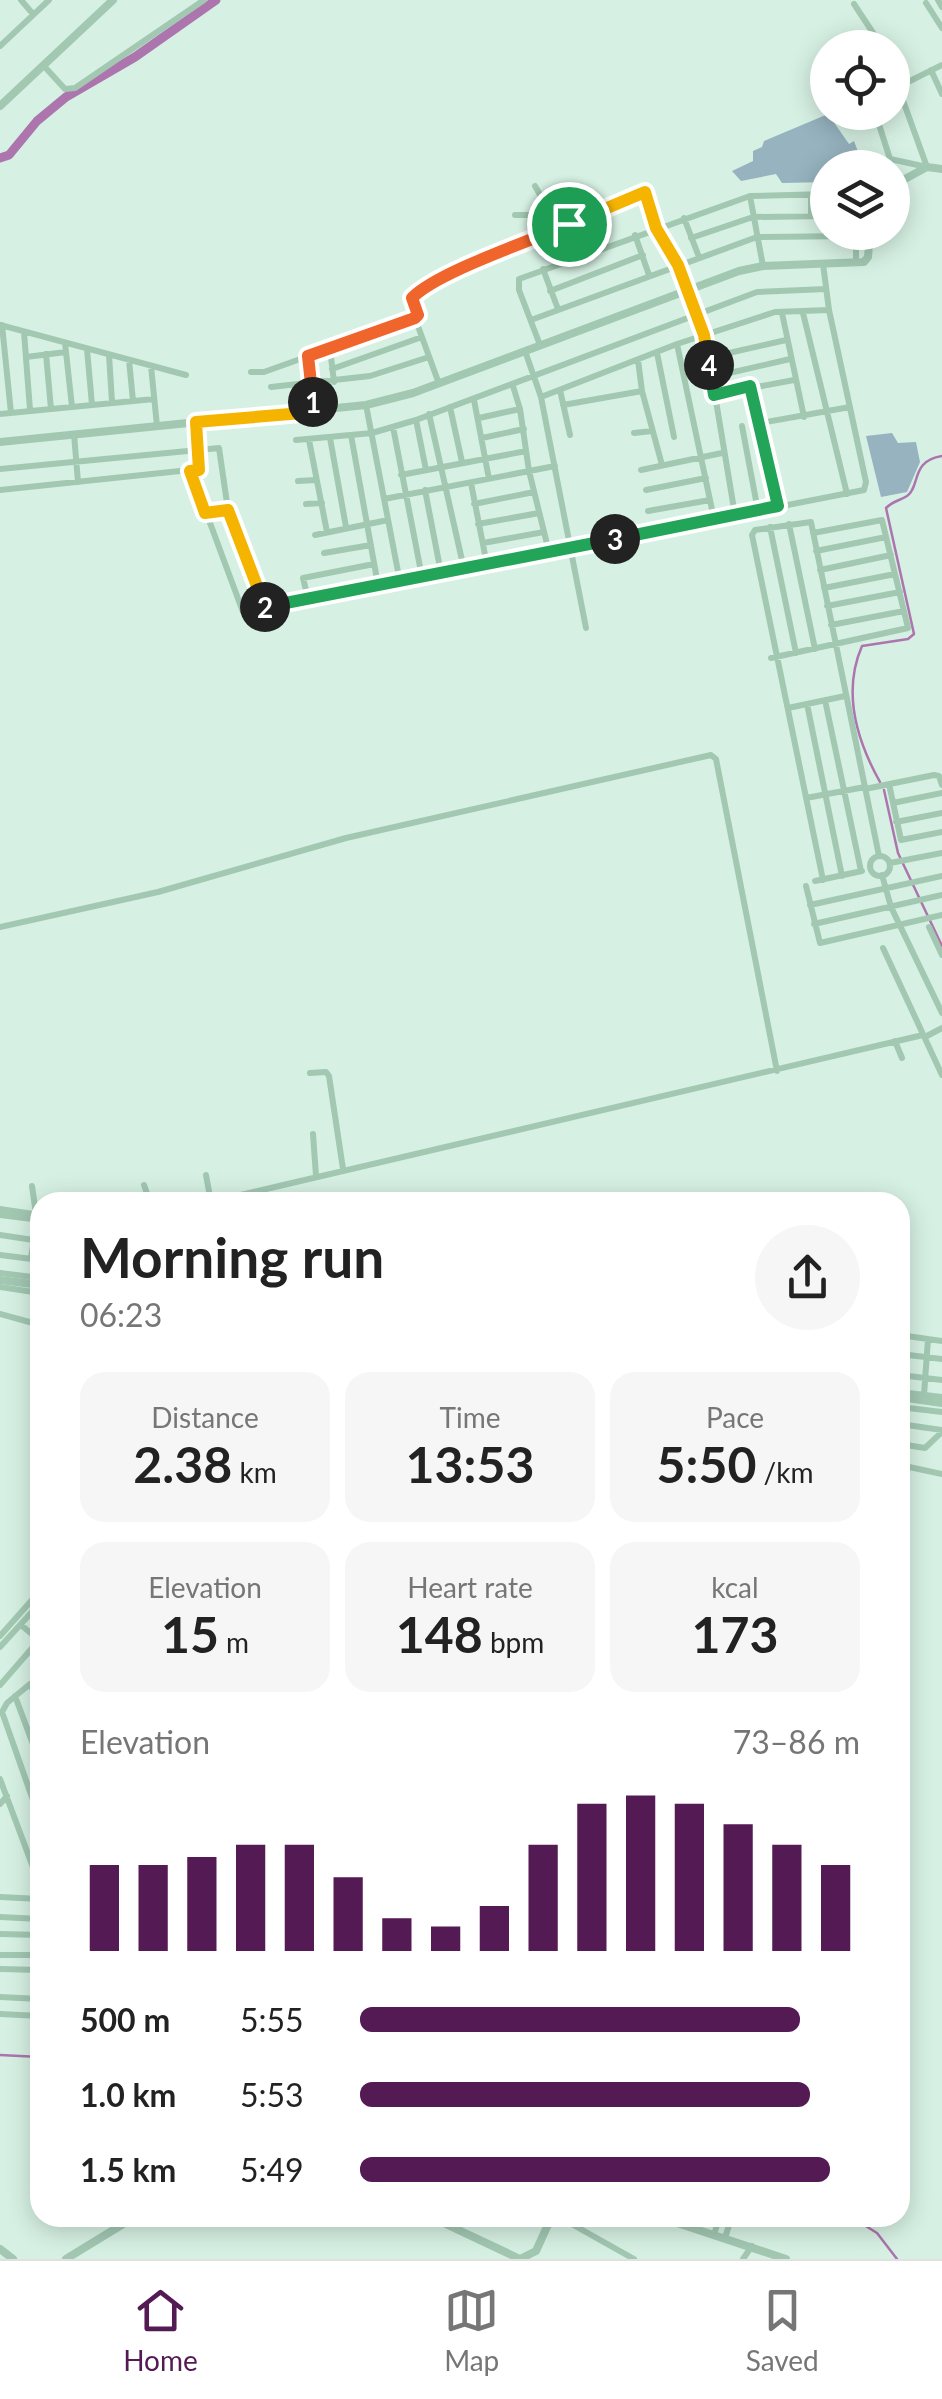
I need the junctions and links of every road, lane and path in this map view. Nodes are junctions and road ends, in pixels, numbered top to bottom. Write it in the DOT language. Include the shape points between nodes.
graph roads {
  1 [pos="22,0"];
  2 [pos="49,0"];
  3 [pos="204,0"];
  4 [pos="938,0"];
  5 [pos="110,1"];
  6 [pos="926,3"];
  7 [pos="854,4"];
  8 [pos="942,7"];
  9 [pos="33,14"];
  10 [pos="942,28"];
  11 [pos="872,30"];
  12 [pos="0,46"];
  13 [pos="42,64"];
  14 [pos="942,66"];
  15 [pos="931,70"];
  16 [pos="910,81"];
  17 [pos="942,94"];
  18 [pos="1,102"];
  19 [pos="910,119"];
  20 [pos="910,164"];
  21 [pos="927,167"];
  22 [pos="942,169"];
  23 [pos="910,176"];
  24 [pos="535,186"];
  25 [pos="810,195"];
  26 [pos="750,196"];
  27 [pos="515,215"];
  28 [pos="552,215"];
  29 [pos="810,216"];
  30 [pos="753,217"];
  31 [pos="684,218"];
  32 [pos="569,224"];
  33 [pos="656,228"];
  34 [pos="810,234"];
  35 [pos="636,235"];
  36 [pos="691,238"];
  37 [pos="757,238"];
  38 [pos="856,250"];
  39 [pos="868,250"];
  40 [pos="642,255"];
  41 [pos="699,257"];
  42 [pos="856,262"];
  43 [pos="823,264"];
  44 [pos="678,265"];
  45 [pos="763,266"];
  46 [pos="543,270"];
  47 [pos="649,275"];
  48 [pos="686,290"];
  49 [pos="826,290"];
  50 [pos="550,291"];
  51 [pos="558,309"];
  52 [pos="829,310"];
  53 [pos="782,313"];
  54 [pos="803,313"];
  55 [pos="696,314"];
  56 [pos="415,318"];
  57 [pos="530,320"];
  58 [pos="1,325"];
  59 [pos="24,332"];
  60 [pos="704,335"];
  61 [pos="422,337"];
  62 [pos="786,340"];
  63 [pos="66,343"];
  64 [pos="677,344"];
  65 [pos="540,345"];
  66 [pos="87,348"];
  67 [pos="330,349"];
  68 [pos="525,351"];
  69 [pos="66,352"];
  70 [pos="657,353"];
  71 [pos="46,354"];
  72 [pos="108,354"];
  73 [pos="308,356"];
  74 [pos="26,357"];
  75 [pos="429,357"];
  76 [pos="707,358"];
  77 [pos="129,360"];
  78 [pos="638,360"];
  79 [pos="790,360"];
  80 [pos="151,366"];
  81 [pos="273,368"];
  82 [pos="332,369"];
  83 [pos="251,372"];
  84 [pos="186,375"];
  85 [pos="535,377"];
  86 [pos="712,378"];
  87 [pos="794,380"];
  88 [pos="334,382"];
  89 [pos="438,382"];
  90 [pos="311,384"];
  91 [pos="512,386"];
  92 [pos="750,386"];
  93 [pos="560,390"];
  94 [pos="642,392"];
  95 [pos="714,395"];
  96 [pos="541,397"];
  97 [pos="154,399"];
  98 [pos="133,400"];
  99 [pos="474,400"];
  100 [pos="112,402"];
  101 [pos="92,405"];
  102 [pos="564,405"];
  103 [pos="366,406"];
  104 [pos="450,406"];
  105 [pos="850,406"];
  106 [pos="72,407"];
  107 [pos="52,409"];
  108 [pos="520,409"];
  109 [pos="30,410"];
  110 [pos="314,412"];
  111 [pos="11,413"];
  112 [pos="828,413"];
  113 [pos="0,414"];
  114 [pos="430,414"];
  115 [pos="804,416"];
  116 [pos="479,418"];
  117 [pos="416,420"];
  118 [pos="196,422"];
  119 [pos="761,423"];
  120 [pos="157,426"];
  121 [pos="742,426"];
  122 [pos="394,427"];
  123 [pos="524,429"];
  124 [pos="652,432"];
  125 [pos="372,433"];
  126 [pos="634,433"];
  127 [pos="74,434"];
  128 [pos="350,435"];
  129 [pos="570,435"];
  130 [pos="674,437"];
  131 [pos="330,438"];
  132 [pos="482,438"];
  133 [pos="296,440"];
  134 [pos="309,440"];
  135 [pos="0,442"];
  136 [pos="198,449"];
  137 [pos="526,451"];
  138 [pos="722,454"];
  139 [pos="486,458"];
  140 [pos="700,458"];
  141 [pos="311,459"];
  142 [pos="77,461"];
  143 [pos="297,461"];
  144 [pos="462,462"];
  145 [pos="439,466"];
  146 [pos="555,466"];
  147 [pos="662,466"];
  148 [pos="0,469"];
  149 [pos="194,470"];
  150 [pos="426,470"];
  151 [pos="529,470"];
  152 [pos="641,470"];
  153 [pos="401,475"];
  154 [pos="706,478"];
  155 [pos="489,479"];
  156 [pos="316,480"];
  157 [pos="298,481"];
  158 [pos="78,482"];
  159 [pos="470,483"];
  160 [pos="444,487"];
  161 [pos="0,490"];
  162 [pos="425,490"];
  163 [pos="646,490"];
  164 [pos="534,492"];
  165 [pos="847,494"];
  166 [pos="405,496"];
  167 [pos="384,499"];
  168 [pos="710,500"];
  169 [pos="322,503"];
  170 [pos="306,504"];
  171 [pos="474,504"];
  172 [pos="778,506"];
  173 [pos="204,509"];
  174 [pos="228,510"];
  175 [pos="758,510"];
  176 [pos="648,511"];
  177 [pos="539,513"];
  178 [pos="735,515"];
  179 [pos="388,520"];
  180 [pos="714,520"];
  181 [pos="367,522"];
  182 [pos="478,524"];
  183 [pos="789,524"];
  184 [pos="346,527"];
  185 [pos="770,527"];
  186 [pos="327,532"];
  187 [pos="544,532"];
  188 [pos="813,532"];
  189 [pos="315,534"];
  190 [pos="886,537"];
  191 [pos="483,543"];
  192 [pos="371,545"];
  193 [pos="570,548"];
  194 [pos="816,551"];
  195 [pos="549,552"];
  196 [pos="324,553"];
  197 [pos="891,556"];
  198 [pos="374,564"];
  199 [pos="486,565"];
  200 [pos="464,568"];
  201 [pos="820,570"];
  202 [pos="441,573"];
  203 [pos="896,574"];
  204 [pos="422,578"];
  205 [pos="400,582"];
  206 [pos="378,585"];
  207 [pos="824,588"];
  208 [pos="900,592"];
  209 [pos="308,598"];
  210 [pos="828,606"];
  211 [pos="264,607"];
  212 [pos="904,611"];
  213 [pos="831,625"];
  214 [pos="586,628"];
  215 [pos="836,645"];
  216 [pos="815,649"];
  217 [pos="796,653"];
  218 [pos="774,658"];
  219 [pos="846,696"];
  220 [pos="825,700"];
  221 [pos="807,704"];
  222 [pos="788,708"];
  223 [pos="884,785"];
  224 [pos="942,785"];
  225 [pos="865,788"];
  226 [pos="844,791"];
  227 [pos="825,794"];
  228 [pos="942,794"];
  229 [pos="806,798"];
  230 [pos="892,803"];
  231 [pos="942,813"];
  232 [pos="896,822"];
  233 [pos="942,832"];
  234 [pos="942,853"];
  235 [pos="879,856"];
  236 [pos="890,863"];
  237 [pos="872,869"];
  238 [pos="861,871"];
  239 [pos="882,875"];
  240 [pos="842,876"];
  241 [pos="942,876"];
  242 [pos="806,886"];
  243 [pos="885,888"];
  244 [pos="942,895"];
  245 [pos="810,905"];
  246 [pos="890,907"];
  247 [pos="942,915"];
  248 [pos="929,921"];
  249 [pos="814,924"];
  250 [pos="899,924"];
  251 [pos="0,927"];
  252 [pos="882,948"];
  253 [pos="942,955"];
  254 [pos="942,1013"];
  255 [pos="942,1028"];
  256 [pos="924,1036"];
  257 [pos="895,1042"];
  258 [pos="902,1058"];
  259 [pos="777,1070"];
  260 [pos="310,1072"];
  261 [pos="942,1075"];
  262 [pos="313,1134"];
  263 [pos="344,1170"];
  264 [pos="206,1175"];
  265 [pos="316,1176"];
  266 [pos="144,1185"];
  267 [pos="32,1186"];
  268 [pos="33,1192"];
  269 [pos="146,1192"];
  270 [pos="209,1192"];
  271 [pos="258,1192"];
  272 [pos="0,1212"];
  273 [pos="30,1216"];
  274 [pos="0,1235"];
  275 [pos="30,1239"];
  276 [pos="0,1255"];
  277 [pos="30,1258"];
  278 [pos="0,1280"];
  279 [pos="30,1282"];
  280 [pos="30,1290"];
  281 [pos="0,1314"];
  282 [pos="30,1322"];
  283 [pos="910,1336"];
  284 [pos="928,1339"];
  285 [pos="942,1340"];
  286 [pos="910,1355"];
  287 [pos="926,1357"];
  288 [pos="942,1360"];
  289 [pos="910,1376"];
  290 [pos="925,1378"];
  291 [pos="942,1380"];
  292 [pos="910,1394"];
  293 [pos="910,1395"];
  294 [pos="924,1395"];
  295 [pos="942,1400"];
  296 [pos="910,1408"];
  297 [pos="942,1412"];
  298 [pos="910,1426"];
  299 [pos="942,1431"];
  300 [pos="910,1446"];
  301 [pos="910,1466"];
  302 [pos="940,1470"];
  303 [pos="30,1605"];
  304 [pos="30,1611"];
  305 [pos="18,1622"];
  306 [pos="30,1633"];
  307 [pos="0,1636"];
  308 [pos="0,1648"];
  309 [pos="30,1650"];
  310 [pos="30,1684"];
  311 [pos="0,1685"];
  312 [pos="15,1696"];
  313 [pos="30,1736"];
  314 [pos="0,1779"];
  315 [pos="30,1792"];
  316 [pos="7,1796"];
  317 [pos="0,1804"];
  318 [pos="30,1859"];
  319 [pos="0,1897"];
  320 [pos="30,1899"];
  321 [pos="0,1917"];
  322 [pos="30,1918"];
  323 [pos="0,1934"];
  324 [pos="30,1935"];
  325 [pos="0,1954"];
  326 [pos="30,1956"];
  327 [pos="0,1969"];
  328 [pos="30,1970"];
  329 [pos="0,1997"];
  330 [pos="30,1998"];
  331 [pos="0,2014"];
  332 [pos="30,2016"];
  333 [pos="120,2227"];
  334 [pos="453,2227"];
  335 [pos="547,2227"];
  336 [pos="577,2227"];
  337 [pos="690,2227"];
  338 [pos="716,2227"];
  339 [pos="728,2227"];
  340 [pos="714,2235"];
  341 [pos="725,2238"];
  342 [pos="756,2248"];
  343 [pos="0,2249"];
  344 [pos="78,2255"];
  345 [pos="13,2259"];
  346 [pos="66,2259"];
  347 [pos="634,2259"];
  348 [pos="743,2259"];
  349 [pos="786,2259"];
  1 -- 9 [label="street"];
  2 -- 9 [label="street"];
  3 -- 13 [label="street" via="75,88 65,89"];
  4 -- 8 [label="street"];
  5 -- 13 [label="street"];
  6 -- 10 [label="street"];
  7 -- 11 [label="street"];
  9 -- 12 [label="street"];
  13 -- 18 [label="street"];
  14 -- 15 [label="street"];
  15 -- 16 [label="street"];
  15 -- 17 [label="street"];
  19 -- 21 [label="street"];
  20 -- 21 [label="street"];
  21 -- 22 [label="street"];
  21 -- 23 [label="street"];
  24 -- 28 [label="street"];
  25 -- 26 [label="street"];
  26 -- 30 [label="street"];
  26 -- 31 [label="street"];
  27 -- 28 [label="street"];
  28 -- 32 [label="street" via="567,215"];
  29 -- 30 [label="street"];
  30 -- 36 [label="street"];
  30 -- 37 [label="street"];
  31 -- 33 [label="street"];
  31 -- 36 [label="street"];
  32 -- 33 [label="street" via="645,192"];
  32 -- 56 [label="street" via="418,292 412,298"];
  33 -- 35 [label="street"];
  33 -- 44 [label="street"];
  34 -- 37 [label="street"];
  35 -- 40 [label="street"];
  35 -- 46 [label="street"];
  36 -- 41 [label="street"];
  37 -- 41 [label="street"];
  37 -- 45 [label="street"];
  38 -- 42 [label="street"];
  39 -- 42 [label="street" via="867,260"];
  40 -- 47 [label="street"];
  40 -- 50 [label="street"];
  41 -- 44 [label="street"];
  42 -- 43 [label="street"];
  43 -- 45 [label="street"];
  43 -- 49 [label="street"];
  44 -- 47 [label="street"];
  44 -- 48 [label="street"];
  45 -- 48 [label="street"];
  46 -- 50 [label="street"];
  46 -- 57 [label="street" via="519,279"];
  47 -- 51 [label="street"];
  48 -- 55 [label="street"];
  48 -- 65 [label="street"];
  49 -- 52 [label="street"];
  49 -- 55 [label="street" via="757,292"];
  50 -- 51 [label="street"];
  51 -- 57 [label="street"];
  52 -- 54 [label="street"];
  52 -- 105 [label="street"];
  53 -- 54 [label="street"];
  53 -- 60 [label="street"];
  53 -- 62 [label="street"];
  54 -- 112 [label="street"];
  55 -- 60 [label="street"];
  55 -- 85 [label="street"];
  56 -- 61 [label="street"];
  56 -- 67 [label="street"];
  57 -- 65 [label="street"];
  58 -- 59 [label="street"];
  58 -- 111 [label="street"];
  59 -- 63 [label="street"];
  59 -- 74 [label="street"];
  60 -- 64 [label="street"];
  60 -- 76 [label="street"];
  61 -- 75 [label="street"];
  61 -- 82 [label="street"];
  62 -- 76 [label="street"];
  62 -- 79 [label="street"];
  63 -- 66 [label="street"];
  63 -- 69 [label="street"];
  64 -- 70 [label="street"];
  64 -- 140 [label="street"];
  65 -- 68 [label="street"];
  66 -- 72 [label="street"];
  66 -- 101 [label="street"];
  67 -- 73 [label="street"];
  67 -- 82 [label="street"];
  68 -- 85 [label="street"];
  68 -- 89 [label="street"];
  69 -- 71 [label="street"];
  69 -- 106 [label="street"];
  70 -- 78 [label="street"];
  70 -- 130 [label="street"];
  71 -- 74 [label="street"];
  71 -- 107 [label="street"];
  72 -- 77 [label="street"];
  72 -- 100 [label="street"];
  73 -- 81 [label="street"];
  73 -- 90 [label="street"];
  74 -- 109 [label="street"];
  75 -- 88 [label="street"];
  75 -- 89 [label="street"];
  76 -- 86 [label="street"];
  77 -- 80 [label="street"];
  77 -- 98 [label="street"];
  78 -- 93 [label="street"];
  78 -- 94 [label="street"];
  79 -- 86 [label="street"];
  79 -- 87 [label="street"];
  80 -- 84 [label="street"];
  80 -- 97 [label="street"];
  81 -- 83 [label="street"];
  81 -- 90 [label="street" via="273,387"];
  82 -- 88 [label="street"];
  85 -- 91 [label="street"];
  85 -- 96 [label="street"];
  86 -- 95 [label="street"];
  87 -- 92 [label="street"];
  87 -- 115 [label="street"];
  88 -- 90 [label="street"];
  89 -- 103 [label="street"];
  90 -- 110 [label="street"];
  91 -- 99 [label="street"];
  91 -- 108 [label="street"];
  92 -- 95 [label="street"];
  92 -- 119 [label="street"];
  93 -- 96 [label="street"];
  93 -- 102 [label="street"];
  94 -- 102 [label="street"];
  94 -- 124 [label="street"];
  95 -- 138 [label="street"];
  96 -- 146 [label="street"];
  97 -- 98 [label="street"];
  97 -- 120 [label="street"];
  98 -- 100 [label="street"];
  99 -- 104 [label="street"];
  99 -- 116 [label="street"];
  100 -- 101 [label="street"];
  101 -- 106 [label="street"];
  102 -- 129 [label="street"];
  103 -- 110 [label="street"];
  103 -- 125 [label="street"];
  104 -- 114 [label="street"];
  104 -- 144 [label="street"];
  105 -- 112 [label="street"];
  105 -- 165 [label="street" via="867,487"];
  106 -- 107 [label="street"];
  107 -- 109 [label="street"];
  108 -- 116 [label="street"];
  108 -- 123 [label="street"];
  109 -- 111 [label="street"];
  110 -- 118 [label="street"];
  111 -- 113 [label="street"];
  112 -- 115 [label="street"];
  112 -- 165 [label="street"];
  114 -- 117 [label="street"];
  114 -- 145 [label="street"];
  115 -- 119 [label="street"];
  116 -- 132 [label="street"];
  117 -- 122 [label="street"];
  117 -- 150 [label="street"];
  118 -- 120 [label="street"];
  118 -- 136 [label="street"];
  119 -- 172 [label="street"];
  120 -- 127 [label="street"];
  121 -- 175 [label="street"];
  122 -- 125 [label="street"];
  122 -- 153 [label="street"];
  123 -- 132 [label="street"];
  123 -- 137 [label="street"];
  124 -- 126 [label="street"];
  124 -- 147 [label="street"];
  125 -- 128 [label="street"];
  125 -- 167 [label="street"];
  127 -- 135 [label="street"];
  127 -- 142 [label="street"];
  128 -- 131 [label="street"];
  128 -- 181 [label="street"];
  131 -- 134 [label="street"];
  131 -- 184 [label="street"];
  132 -- 139 [label="street"];
  133 -- 134 [label="street"];
  134 -- 141 [label="street"];
  136 -- 142 [label="street"];
  136 -- 149 [label="street"];
  136 -- 174 [label="street" via="219,448"];
  137 -- 139 [label="street"];
  137 -- 151 [label="street"];
  138 -- 140 [label="street"];
  138 -- 178 [label="street"];
  139 -- 144 [label="street"];
  139 -- 155 [label="street"];
  140 -- 147 [label="street"];
  140 -- 154 [label="street"];
  141 -- 143 [label="street"];
  141 -- 156 [label="street"];
  142 -- 148 [label="street"];
  142 -- 158 [label="street"];
  144 -- 145 [label="street"];
  145 -- 150 [label="street"];
  145 -- 160 [label="street"];
  146 -- 151 [label="street"];
  146 -- 193 [label="street"];
  147 -- 152 [label="street"];
  149 -- 158 [label="street"];
  149 -- 173 [label="street"];
  150 -- 153 [label="street"];
  151 -- 155 [label="street"];
  151 -- 164 [label="street"];
  153 -- 166 [label="street"];
  154 -- 163 [label="street"];
  154 -- 168 [label="street"];
  155 -- 159 [label="street"];
  156 -- 157 [label="street"];
  156 -- 169 [label="street"];
  158 -- 161 [label="street"];
  159 -- 160 [label="street"];
  159 -- 171 [label="street"];
  160 -- 162 [label="street"];
  160 -- 200 [label="street"];
  162 -- 166 [label="street"];
  162 -- 202 [label="street"];
  164 -- 171 [label="street"];
  164 -- 177 [label="street"];
  165 -- 172 [label="street"];
  166 -- 167 [label="street"];
  166 -- 204 [label="street"];
  167 -- 179 [label="street"];
  168 -- 176 [label="street"];
  168 -- 180 [label="street"];
  169 -- 170 [label="street"];
  169 -- 186 [label="street"];
  171 -- 182 [label="street"];
  172 -- 175 [label="street"];
  173 -- 174 [label="street"];
  173 -- 211 [label="street" via="243,612"];
  174 -- 211 [label="street"];
  175 -- 178 [label="street"];
  177 -- 182 [label="street"];
  177 -- 187 [label="street"];
  178 -- 180 [label="street"];
  179 -- 181 [label="street"];
  179 -- 205 [label="street"];
  180 -- 193 [label="street"];
  181 -- 184 [label="street"];
  181 -- 192 [label="street"];
  182 -- 191 [label="street"];
  183 -- 185 [label="street"];
  183 -- 188 [label="street" via="810,522"];
  183 -- 216 [label="street"];
  184 -- 186 [label="street"];
  185 -- 217 [label="street"];
  185 -- 218 [label="street" via="752,535"];
  186 -- 189 [label="street"];
  187 -- 191 [label="street"];
  187 -- 195 [label="street"];
  188 -- 190 [label="street" via="880,519"];
  188 -- 194 [label="street"];
  190 -- 194 [label="street"];
  190 -- 197 [label="street"];
  191 -- 199 [label="street"];
  192 -- 196 [label="street"];
  192 -- 198 [label="street"];
  193 -- 195 [label="street"];
  193 -- 214 [label="street"];
  194 -- 201 [label="street"];
  195 -- 199 [label="street"];
  197 -- 201 [label="street"];
  197 -- 203 [label="street"];
  198 -- 206 [label="street"];
  198 -- 209 [label="street" via="303,578"];
  199 -- 200 [label="street"];
  200 -- 202 [label="street"];
  201 -- 207 [label="street"];
  202 -- 204 [label="street"];
  203 -- 207 [label="street"];
  203 -- 208 [label="street"];
  204 -- 205 [label="street"];
  205 -- 206 [label="street"];
  206 -- 209 [label="street"];
  207 -- 210 [label="street"];
  208 -- 210 [label="street"];
  208 -- 212 [label="street"];
  209 -- 211 [label="street"];
  210 -- 213 [label="street"];
  212 -- 213 [label="street"];
  212 -- 215 [label="street" via="908,630"];
  213 -- 215 [label="street"];
  215 -- 216 [label="street"];
  215 -- 219 [label="street"];
  216 -- 217 [label="street"];
  217 -- 218 [label="street"];
  218 -- 222 [label="street"];
  219 -- 220 [label="street"];
  219 -- 225 [label="street"];
  220 -- 221 [label="street"];
  220 -- 226 [label="street"];
  221 -- 222 [label="street"];
  221 -- 227 [label="street"];
  222 -- 229 [label="street"];
  223 -- 224 [label="street" via="937,775"];
  223 -- 225 [label="street"];
  223 -- 230 [label="street"];
  225 -- 226 [label="street"];
  225 -- 235 [label="street"];
  226 -- 227 [label="street"];
  226 -- 238 [label="street"];
  227 -- 229 [label="street"];
  227 -- 240 [label="street"];
  228 -- 230 [label="street"];
  229 -- 240 [label="street" via="819,881"];
  230 -- 232 [label="street"];
  231 -- 232 [label="street"];
  232 -- 233 [label="street" via="902,840"];
  234 -- 236 [label="street"];
  235 -- 236 [label="street"];
  235 -- 237 [label="street"];
  236 -- 239 [label="street"];
  237 -- 238 [label="street"];
  237 -- 239 [label="street"];
  238 -- 240 [label="street"];
  239 -- 243 [label="street"];
  241 -- 243 [label="street"];
  242 -- 245 [label="street"];
  243 -- 245 [label="street"];
  243 -- 246 [label="street"];
  244 -- 246 [label="street"];
  245 -- 249 [label="street"];
  246 -- 249 [label="street"];
  246 -- 250 [label="street"];
  247 -- 248 [label="street"];
  248 -- 250 [label="street"];
  248 -- 253 [label="street"];
  249 -- 250 [label="street" via="822,944"];
  250 -- 254 [label="street"];
  251 -- 259 [label="street" via="158,892 346,838 710,755 716,759"];
  252 -- 256 [label="street"];
  255 -- 256 [label="street"];
  256 -- 257 [label="street"];
  256 -- 261 [label="street"];
  257 -- 258 [label="street"];
  257 -- 259 [label="street"];
  259 -- 263 [label="street"];
  260 -- 263 [label="street" via="329,1076"];
  262 -- 265 [label="street"];
  263 -- 265 [label="street"];
  264 -- 270 [label="street"];
  265 -- 271 [label="street"];
  266 -- 269 [label="street"];
  267 -- 268 [label="street"];
  272 -- 273 [label="street"];
  274 -- 275 [label="street"];
  276 -- 277 [label="street"];
  278 -- 279 [label="street"];
  278 -- 280 [label="street"];
  281 -- 282 [label="street"];
  283 -- 284 [label="street"];
  284 -- 285 [label="street"];
  284 -- 287 [label="street"];
  286 -- 287 [label="street"];
  287 -- 288 [label="street"];
  287 -- 290 [label="street"];
  289 -- 290 [label="street"];
  290 -- 291 [label="street"];
  290 -- 294 [label="street"];
  292 -- 294 [label="street"];
  293 -- 295 [label="street"];
  294 -- 295 [label="street"];
  296 -- 297 [label="street"];
  298 -- 299 [label="street"];
  299 -- 300 [label="street" via="924,1448"];
  301 -- 302 [label="street"];
  303 -- 305 [label="street"];
  304 -- 305 [label="street"];
  305 -- 306 [label="street"];
  305 -- 307 [label="street"];
  305 -- 308 [label="street"];
  309 -- 311 [label="street"];
  310 -- 312 [label="street"];
  312 -- 313 [label="street"];
  312 -- 315 [label="street" via="3,1717"];
  314 -- 316 [label="street"];
  316 -- 317 [label="street"];
  316 -- 318 [label="street"];
  319 -- 320 [label="street"];
  321 -- 322 [label="street"];
  323 -- 324 [label="street"];
  325 -- 326 [label="street"];
  327 -- 328 [label="street"];
  329 -- 330 [label="street"];
  331 -- 332 [label="street"];
  333 -- 344 [label="street"];
  334 -- 335 [label="street" via="520,2258 536,2251"];
  336 -- 347 [label="street"];
  337 -- 340 [label="street"];
  338 -- 340 [label="street"];
  339 -- 341 [label="street"];
  340 -- 341 [label="street"];
  341 -- 342 [label="street"];
  342 -- 348 [label="street"];
  342 -- 349 [label="street"];
  343 -- 345 [label="street"];
  344 -- 346 [label="street"];
}
